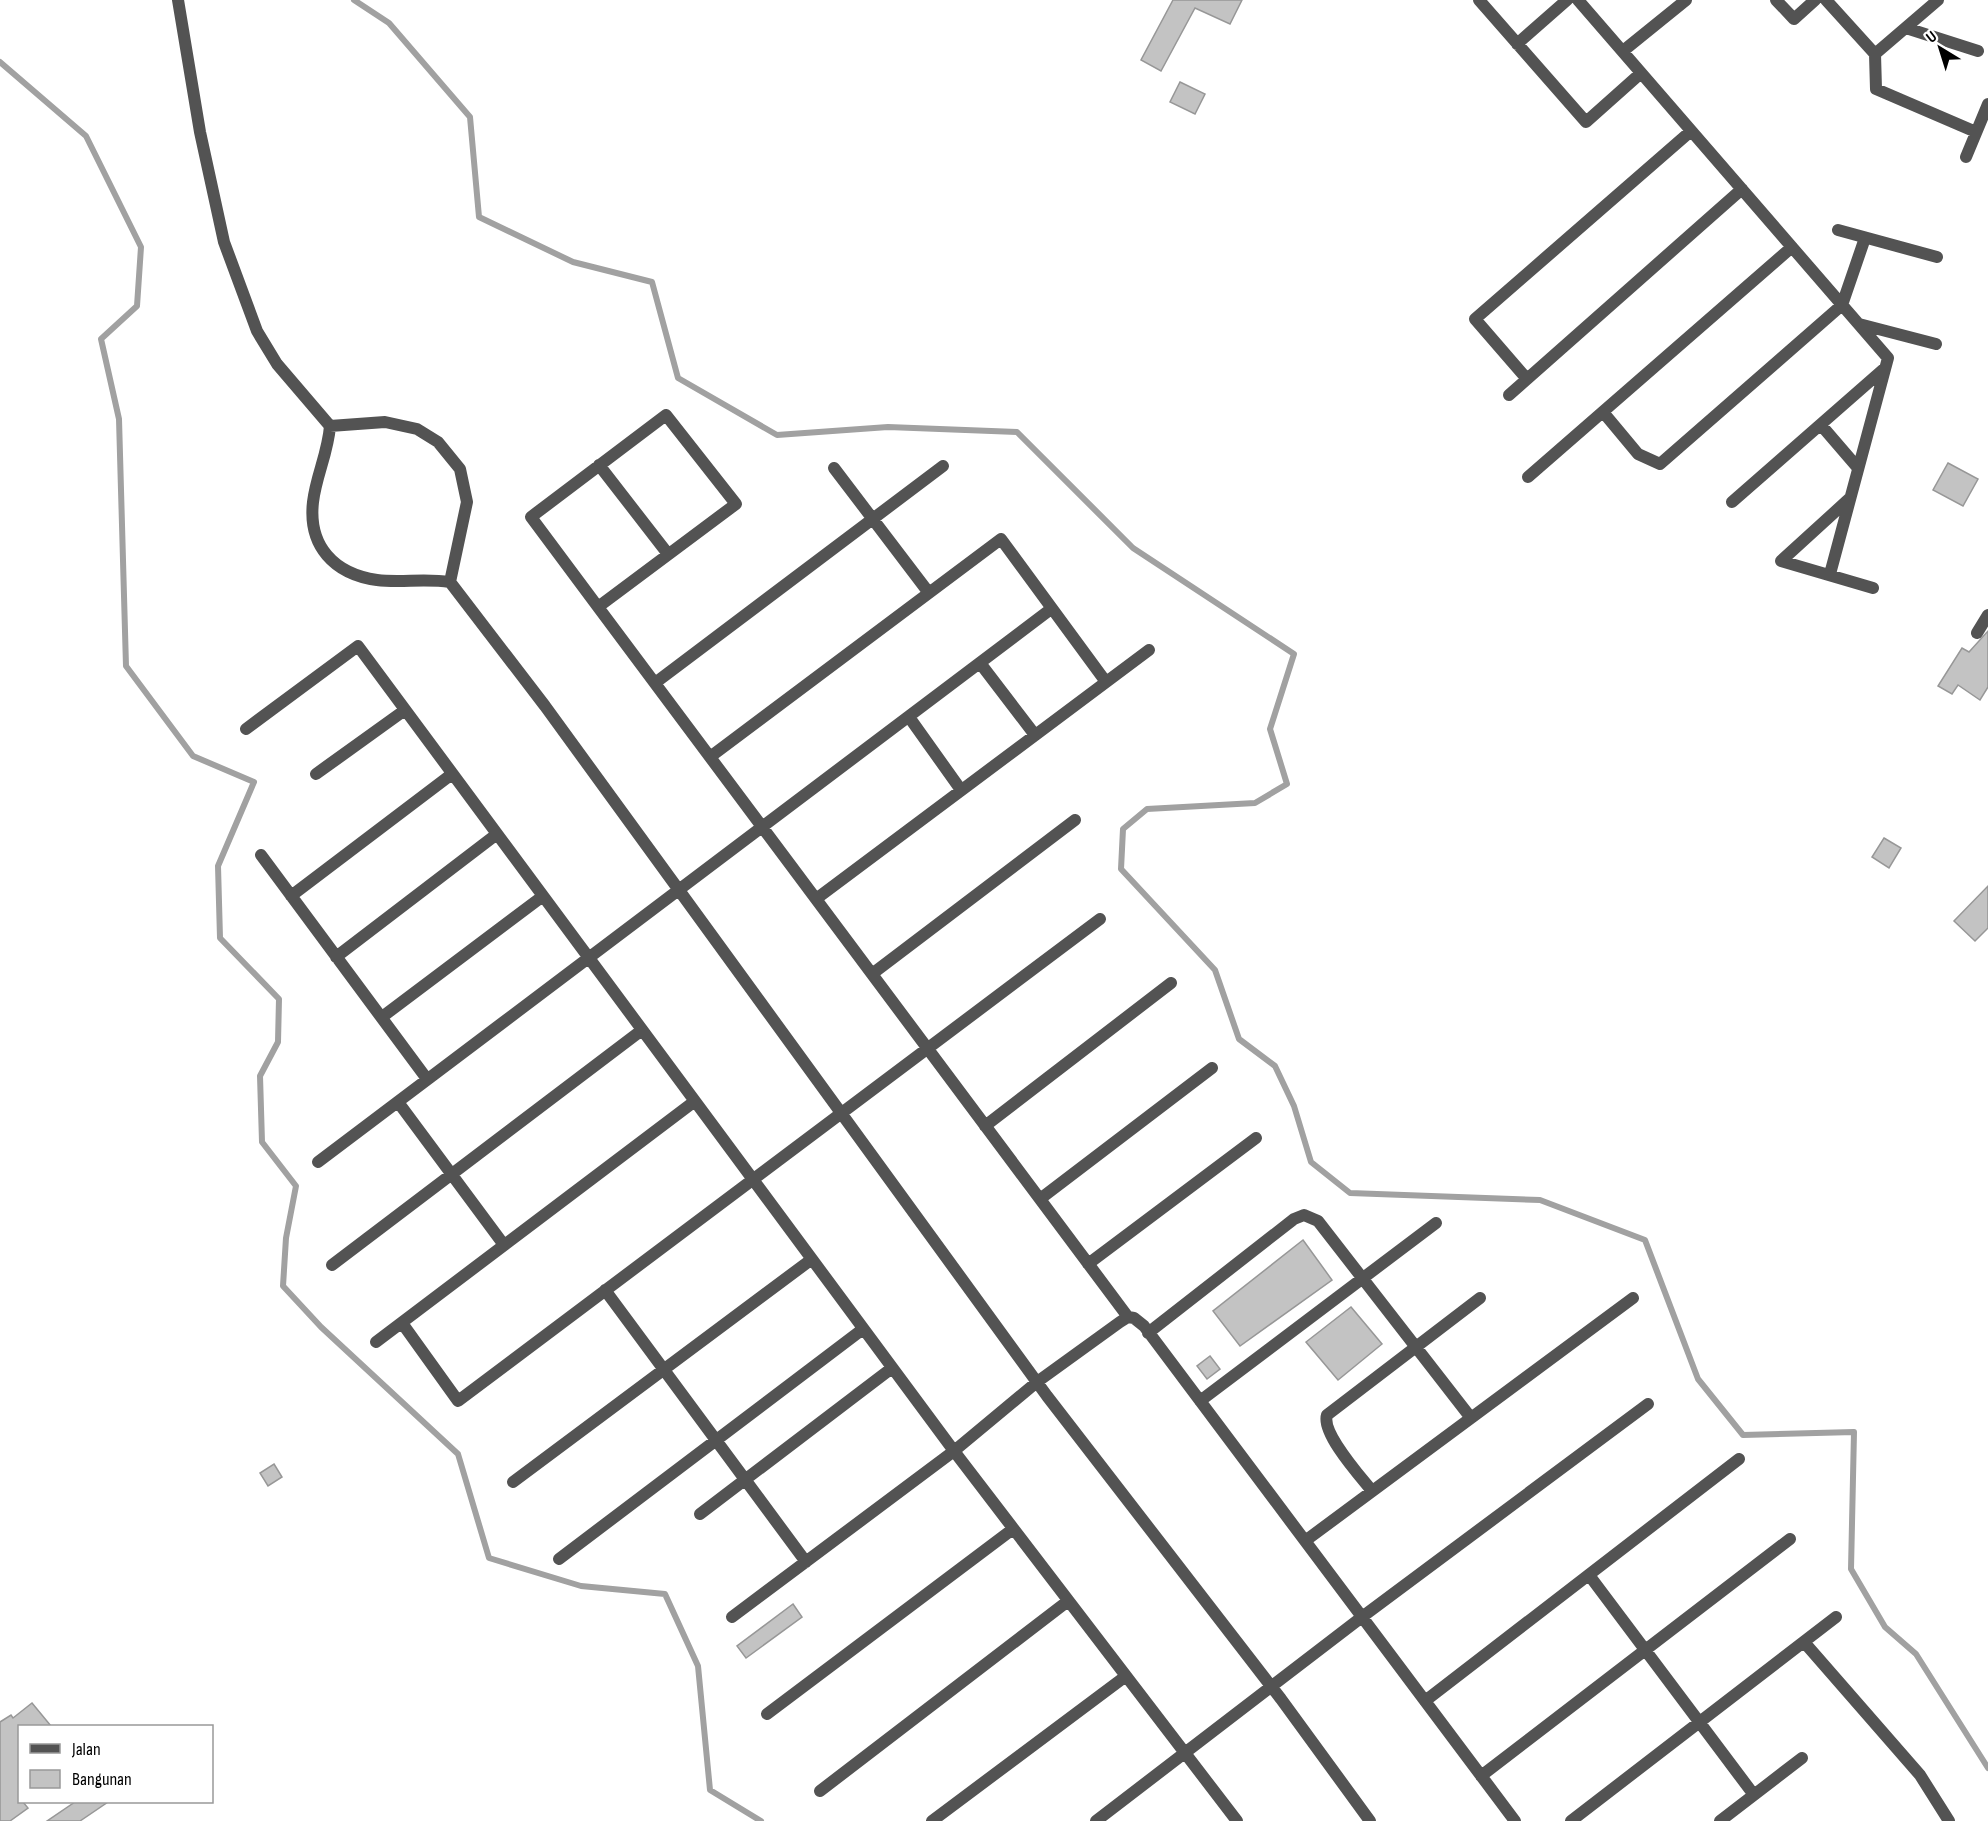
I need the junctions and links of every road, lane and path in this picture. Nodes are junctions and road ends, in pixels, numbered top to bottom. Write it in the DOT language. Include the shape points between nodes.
graph roads {
  1 [pos="178,0"];
  2 [pos="1479,0"];
  3 [pos="1567,0"];
  4 [pos="1578,0"];
  5 [pos="1686,0"];
  6 [pos="1776,0"];
  7 [pos="1815,0"];
  8 [pos="1826,0"];
  9 [pos="1938,0"];
  10 [pos="1906,28"];
  11 [pos="1517,44"];
  12 [pos="1623,51"];
  13 [pos="1978,51"];
  14 [pos="1875,54"];
  15 [pos="1641,73"];
  16 [pos="1988,104"];
  17 [pos="1691,130"];
  18 [pos="1976,132"];
  19 [pos="1966,157"];
  20 [pos="1742,189"];
  21 [pos="1838,230"];
  22 [pos="1865,238"];
  23 [pos="1792,247"];
  24 [pos="1938,257"];
  25 [pos="1842,305"];
  26 [pos="1859,324"];
  27 [pos="1936,344"];
  28 [pos="1886,368"];
  29 [pos="1527,379"];
  30 [pos="1509,395"];
  31 [pos="1603,412"];
  32 [pos="1821,425"];
  33 [pos="330,426"];
  34 [pos="599,465"];
  35 [pos="943,466"];
  36 [pos="834,468"];
  37 [pos="1858,468"];
  38 [pos="1528,477"];
  39 [pos="1850,499"];
  40 [pos="1732,502"];
  41 [pos="873,519"];
  42 [pos="668,554"];
  43 [pos="1830,574"];
  44 [pos="450,582"];
  45 [pos="1873,588"];
  46 [pos="929,593"];
  47 [pos="598,607"];
  48 [pos="1051,609"];
  49 [pos="1988,615"];
  50 [pos="1977,633"];
  51 [pos="1149,650"];
  52 [pos="980,663"];
  53 [pos="1106,682"];
  54 [pos="655,683"];
  55 [pos="405,710"];
  56 [pos="909,717"];
  57 [pos="246,729"];
  58 [pos="1035,735"];
  59 [pos="710,757"];
  60 [pos="316,774"];
  61 [pos="452,774"];
  62 [pos="961,790"];
  63 [pos="1075,820"];
  64 [pos="763,828"];
  65 [pos="497,834"];
  66 [pos="261,855"];
  67 [pos="680,890"];
  68 [pos="291,896"];
  69 [pos="543,896"];
  70 [pos="816,899"];
  71 [pos="1100,919"];
  72 [pos="336,957"];
  73 [pos="588,957"];
  74 [pos="872,974"];
  75 [pos="1171,983"];
  76 [pos="382,1017"];
  77 [pos="642,1030"];
  78 [pos="927,1048"];
  79 [pos="1212,1068"];
  80 [pos="428,1079"];
  81 [pos="695,1101"];
  82 [pos="398,1102"];
  83 [pos="842,1111"];
  84 [pos="985,1126"];
  85 [pos="1256,1138"];
  86 [pos="318,1162"];
  87 [pos="452,1174"];
  88 [pos="752,1179"];
  89 [pos="1040,1199"];
  90 [pos="1436,1223"];
  91 [pos="504,1245"];
  92 [pos="812,1259"];
  93 [pos="332,1264"];
  94 [pos="1088,1264"];
  95 [pos="1362,1279"];
  96 [pos="605,1290"];
  97 [pos="1480,1298"];
  98 [pos="1632,1298"];
  99 [pos="1128,1317"];
  100 [pos="402,1323"];
  101 [pos="863,1329"];
  102 [pos="1148,1333"];
  103 [pos="376,1342"];
  104 [pos="1415,1346"];
  105 [pos="892,1368"];
  106 [pos="663,1369"];
  107 [pos="1036,1382"];
  108 [pos="1200,1401"];
  109 [pos="1648,1404"];
  110 [pos="1471,1418"];
  111 [pos="716,1440"];
  112 [pos="954,1451"];
  113 [pos="1738,1459"];
  114 [pos="746,1480"];
  115 [pos="513,1482"];
  116 [pos="1372,1491"];
  117 [pos="700,1514"];
  118 [pos="1013,1529"];
  119 [pos="1790,1539"];
  120 [pos="1305,1541"];
  121 [pos="559,1559"];
  122 [pos="806,1562"];
  123 [pos="1589,1575"];
  124 [pos="1068,1601"];
  125 [pos="732,1617"];
  126 [pos="1362,1617"];
  127 [pos="1836,1617"];
  128 [pos="1804,1642"];
  129 [pos="1645,1648"];
  130 [pos="1126,1676"];
  131 [pos="1272,1688"];
  132 [pos="1425,1701"];
  133 [pos="767,1714"];
  134 [pos="1701,1721"];
  135 [pos="1186,1754"];
  136 [pos="1802,1758"];
  137 [pos="1481,1776"];
  138 [pos="820,1791"];
  139 [pos="1754,1795"];
  140 [pos="932,1821"];
  141 [pos="1096,1821"];
  142 [pos="1237,1821"];
  143 [pos="1370,1821"];
  144 [pos="1515,1821"];
  145 [pos="1571,1821"];
  146 [pos="1720,1821"];
  147 [pos="1949,1821"];
  1 -- 33 [label="street" via="200,132 224,242 257,331 278,364"];
  2 -- 11 [label="street"];
  3 -- 11 [label="street"];
  4 -- 12 [label="street"];
  5 -- 12 [label="street"];
  6 -- 7 [label="street" via="1794,19"];
  8 -- 14 [label="street"];
  9 -- 10 [label="street"];
  10 -- 13 [label="street"];
  10 -- 14 [label="street"];
  11 -- 15 [label="street" via="1586,122"];
  12 -- 15 [label="street"];
  14 -- 18 [label="street" via="1876,89"];
  15 -- 17 [label="street"];
  16 -- 18 [label="street"];
  17 -- 20 [label="street"];
  17 -- 29 [label="street" via="1475,319"];
  18 -- 19 [label="street"];
  20 -- 23 [label="street"];
  20 -- 29 [label="street"];
  21 -- 22 [label="street"];
  22 -- 24 [label="street"];
  22 -- 25 [label="street"];
  23 -- 25 [label="street"];
  23 -- 31 [label="street"];
  25 -- 26 [label="street"];
  25 -- 31 [label="street" via="1660,464 1638,454"];
  26 -- 27 [label="street"];
  26 -- 28 [label="street" via="1888,358"];
  28 -- 32 [label="street"];
  28 -- 37 [label="street"];
  29 -- 30 [label="street"];
  31 -- 38 [label="street"];
  32 -- 37 [label="street"];
  32 -- 40 [label="street"];
  33 -- 44 [label="street" via="385,422 417,429 438,442 460,469 467,502"];
  33 -- 44 [label="street" via="315,482 312,525 328,558 353,574 378,580 426,578"];
  34 -- 42 [label="street"];
  34 -- 42 [label="street" via="666,415 736,504"];
  34 -- 47 [label="street" via="531,517"];
  35 -- 41 [label="street"];
  36 -- 41 [label="street"];
  37 -- 39 [label="street"];
  39 -- 43 [label="street"];
  39 -- 43 [label="street" via="1781,561"];
  41 -- 46 [label="street"];
  41 -- 54 [label="street"];
  42 -- 47 [label="street"];
  43 -- 45 [label="street"];
  44 -- 67 [label="street"];
  46 -- 48 [label="street" via="1001,539"];
  46 -- 59 [label="street"];
  47 -- 54 [label="street"];
  48 -- 52 [label="street"];
  48 -- 53 [label="street"];
  49 -- 50 [label="street"];
  51 -- 53 [label="street"];
  52 -- 56 [label="street"];
  52 -- 58 [label="street"];
  53 -- 58 [label="street"];
  54 -- 59 [label="street"];
  55 -- 57 [label="street" via="358,646"];
  55 -- 60 [label="street"];
  55 -- 61 [label="street"];
  56 -- 62 [label="street"];
  56 -- 64 [label="street"];
  58 -- 62 [label="street"];
  59 -- 64 [label="street"];
  61 -- 65 [label="street"];
  61 -- 68 [label="street"];
  62 -- 70 [label="street"];
  63 -- 74 [label="street"];
  64 -- 67 [label="street"];
  64 -- 70 [label="street"];
  65 -- 69 [label="street"];
  65 -- 72 [label="street"];
  66 -- 68 [label="street"];
  67 -- 73 [label="street"];
  67 -- 83 [label="street"];
  68 -- 72 [label="street"];
  69 -- 73 [label="street"];
  69 -- 76 [label="street"];
  70 -- 74 [label="street"];
  71 -- 78 [label="street"];
  72 -- 76 [label="street"];
  73 -- 77 [label="street"];
  73 -- 80 [label="street"];
  74 -- 78 [label="street"];
  75 -- 84 [label="street"];
  76 -- 80 [label="street"];
  77 -- 81 [label="street"];
  77 -- 87 [label="street"];
  78 -- 83 [label="street"];
  78 -- 84 [label="street"];
  79 -- 89 [label="street"];
  80 -- 82 [label="street"];
  81 -- 88 [label="street"];
  81 -- 91 [label="street"];
  82 -- 86 [label="street"];
  82 -- 87 [label="street"];
  83 -- 88 [label="street"];
  83 -- 107 [label="street"];
  84 -- 89 [label="street"];
  85 -- 94 [label="street"];
  87 -- 91 [label="street"];
  87 -- 93 [label="street"];
  88 -- 92 [label="street"];
  88 -- 96 [label="street"];
  89 -- 94 [label="street"];
  90 -- 95 [label="street"];
  91 -- 100 [label="street"];
  92 -- 101 [label="street"];
  92 -- 106 [label="street"];
  94 -- 99 [label="street"];
  95 -- 102 [label="street" via="1318,1221 1304,1215"];
  95 -- 104 [label="street"];
  95 -- 108 [label="street"];
  96 -- 100 [label="street" via="458,1401"];
  96 -- 106 [label="street"];
  97 -- 104 [label="street"];
  98 -- 110 [label="street"];
  99 -- 102 [label="street"];
  99 -- 107 [label="street"];
  100 -- 103 [label="street"];
  101 -- 105 [label="street"];
  101 -- 111 [label="street"];
  102 -- 108 [label="street"];
  104 -- 110 [label="street"];
  104 -- 116 [label="street" via="1333,1410 1326,1420 1329,1433"];
  105 -- 112 [label="street"];
  105 -- 114 [label="street"];
  106 -- 111 [label="street"];
  106 -- 115 [label="street"];
  107 -- 112 [label="street"];
  107 -- 131 [label="street"];
  108 -- 120 [label="street"];
  109 -- 126 [label="street"];
  110 -- 116 [label="street"];
  111 -- 114 [label="street"];
  111 -- 121 [label="street"];
  112 -- 118 [label="street"];
  112 -- 122 [label="street"];
  113 -- 123 [label="street"];
  114 -- 117 [label="street"];
  114 -- 122 [label="street"];
  116 -- 120 [label="street"];
  118 -- 124 [label="street"];
  118 -- 133 [label="street"];
  119 -- 129 [label="street"];
  120 -- 126 [label="street"];
  122 -- 125 [label="street"];
  123 -- 129 [label="street"];
  123 -- 132 [label="street"];
  124 -- 130 [label="street"];
  124 -- 138 [label="street"];
  126 -- 131 [label="street"];
  126 -- 132 [label="street"];
  127 -- 128 [label="street"];
  128 -- 134 [label="street"];
  128 -- 147 [label="street" via="1920,1774"];
  129 -- 134 [label="street"];
  129 -- 137 [label="street"];
  130 -- 135 [label="street"];
  130 -- 140 [label="street"];
  131 -- 135 [label="street"];
  131 -- 143 [label="street"];
  132 -- 137 [label="street"];
  134 -- 139 [label="street"];
  134 -- 145 [label="street"];
  135 -- 141 [label="street"];
  135 -- 142 [label="street"];
  136 -- 139 [label="street"];
  137 -- 144 [label="street"];
  139 -- 146 [label="street"];
}
